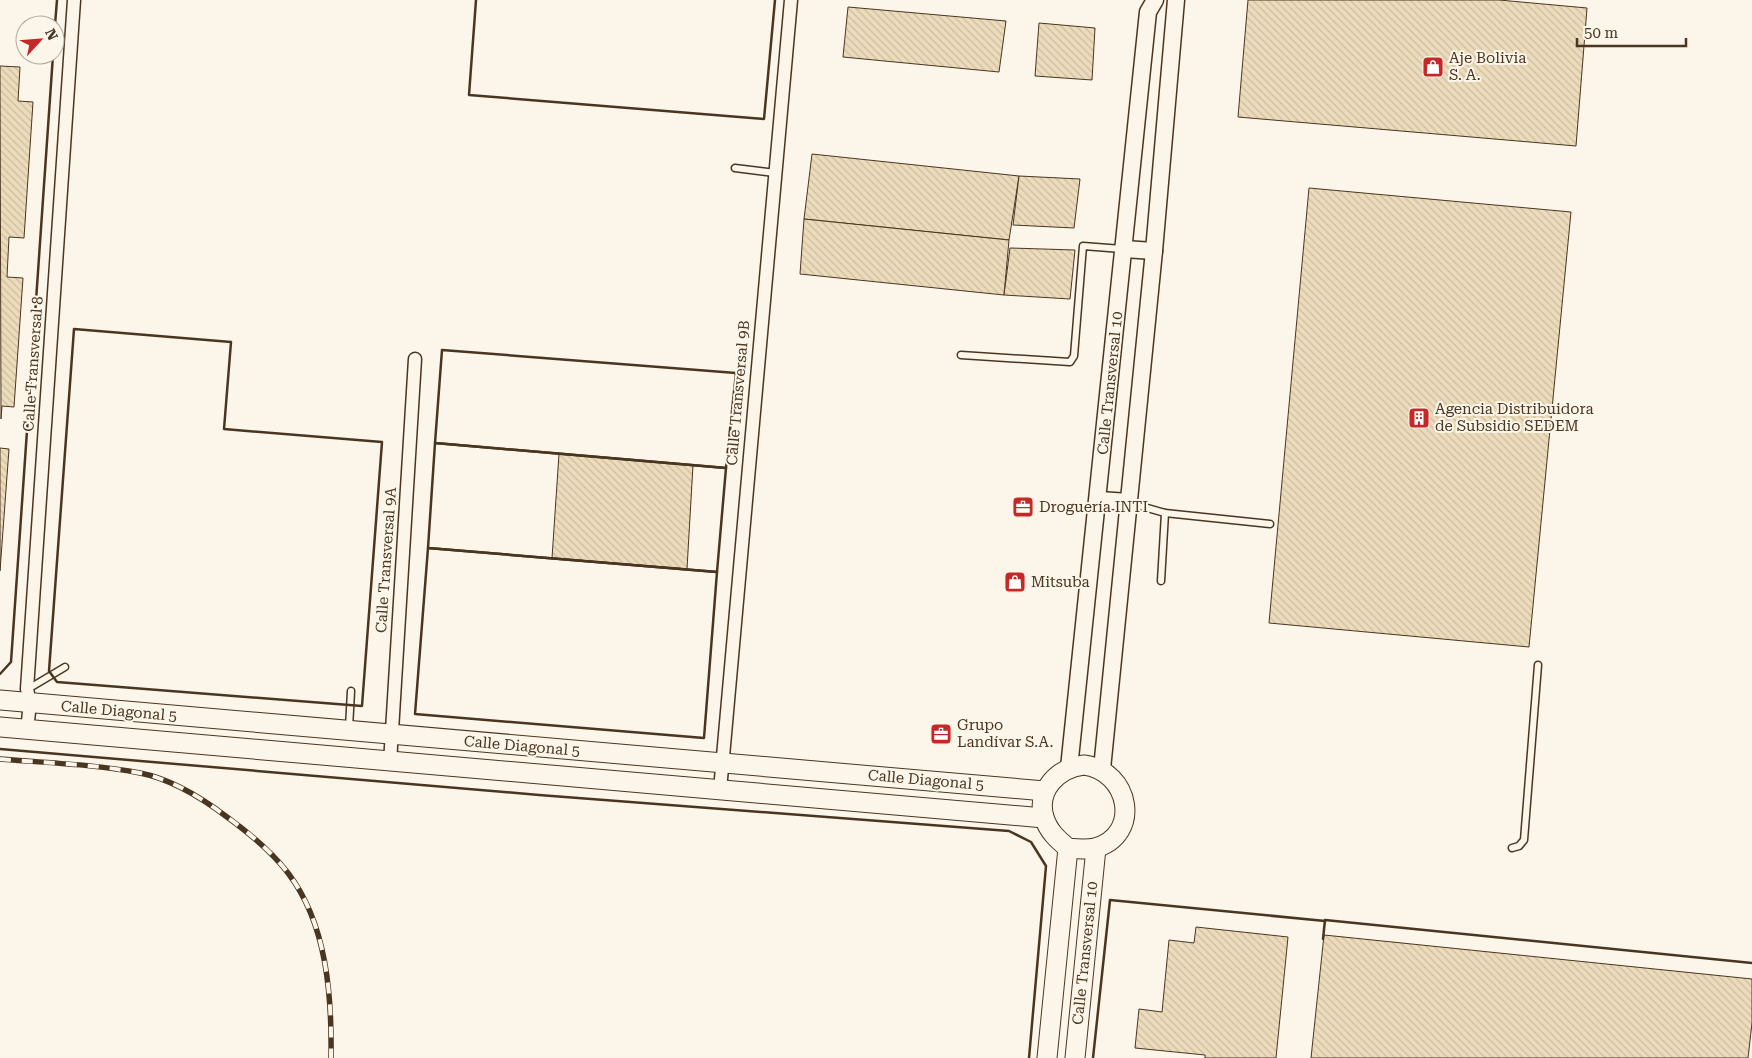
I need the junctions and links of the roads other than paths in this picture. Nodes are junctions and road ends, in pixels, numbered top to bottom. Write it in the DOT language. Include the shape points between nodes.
graph roads {
  1 [pos="74,0"];
  2 [pos="791,0"];
  3 [pos="1155,0"];
  4 [pos="1176,0"];
  5 [pos="736,168"];
  6 [pos="774,173"];
  7 [pos="1124,249"];
  8 [pos="1154,251"];
  9 [pos="961,355"];
  10 [pos="415,359"];
  11 [pos="1099,500"];
  12 [pos="1129,502"];
  13 [pos="1165,513"];
  14 [pos="1270,524"];
  15 [pos="1161,580"];
  16 [pos="1538,665"];
  17 [pos="65,666"];
  18 [pos="351,691"];
  19 [pos="28,696"];
  20 [pos="0,700"];
  21 [pos="0,727"];
  22 [pos="27,730"];
  23 [pos="349,731"];
  24 [pos="392,735"];
  25 [pos="722,762"];
  26 [pos="390,763"];
  27 [pos="1070,768"];
  28 [pos="1102,769"];
  29 [pos="720,790"];
  30 [pos="1045,791"];
  31 [pos="1044,818"];
  32 [pos="1068,848"];
  33 [pos="1096,848"];
  34 [pos="1512,848"];
  35 [pos="1047,1058"];
  36 [pos="1075,1058"];
  1 -- 19 [label="street, Calle Transversal 8"];
  2 -- 6 [label="street, Calle Transversal 9B"];
  3 -- 7 [label="street, Calle Transversal 10" via="1148,12"];
  4 -- 8 [label="street, Calle Transversal 10"];
  5 -- 6 [label="lane"];
  6 -- 25 [label="street, Calle Transversal 9B"];
  7 -- 8 [label="street"];
  7 -- 9 [label="lane" via="1083,246 1074,356 1070,362"];
  7 -- 11 [label="street, Calle Transversal 10"];
  8 -- 12 [label="street, Calle Transversal 10"];
  10 -- 24 [label="street, Calle Transversal 9A"];
  11 -- 12 [label="street"];
  11 -- 27 [label="street, Calle Transversal 10"];
  12 -- 13 [label="lane"];
  12 -- 28 [label="street, Calle Transversal 10"];
  13 -- 14 [label="lane"];
  13 -- 15 [label="lane"];
  16 -- 34 [label="lane" via="1524,840"];
  17 -- 19 [label="lane"];
  18 -- 23 [label="lane"];
  19 -- 20 [label="main road, Calle Diagonal 5"];
  19 -- 22 [label="street, Calle Transversal 8"];
  19 -- 23 [label="main road, Calle Diagonal 5"];
  21 -- 22 [label="main road, Calle Diagonal 5"];
  22 -- 26 [label="main road, Calle Diagonal 5"];
  23 -- 24 [label="main road, Calle Diagonal 5"];
  24 -- 25 [label="main road, Calle Diagonal 5"];
  24 -- 26 [label="street, Calle Transversal 9A"];
  25 -- 29 [label="street, Calle Transversal 9B"];
  25 -- 30 [label="main road, Calle Diagonal 5"];
  26 -- 29 [label="main road, Calle Diagonal 5"];
  27 -- 28 [label="main road" via="1084,765"];
  27 -- 30 [label="main road" via="1053,778"];
  28 -- 33 [label="main road" via="1122,790 1125,811 1118,831"];
  29 -- 31 [label="main road, Calle Diagonal 5"];
  30 -- 31 [label="main road"];
  31 -- 32 [label="main road" via="1054,836"];
  32 -- 33 [label="main road"];
  32 -- 35 [label="main road, Calle Transversal 10"];
  33 -- 36 [label="main road, Calle Transversal 10"];
}
